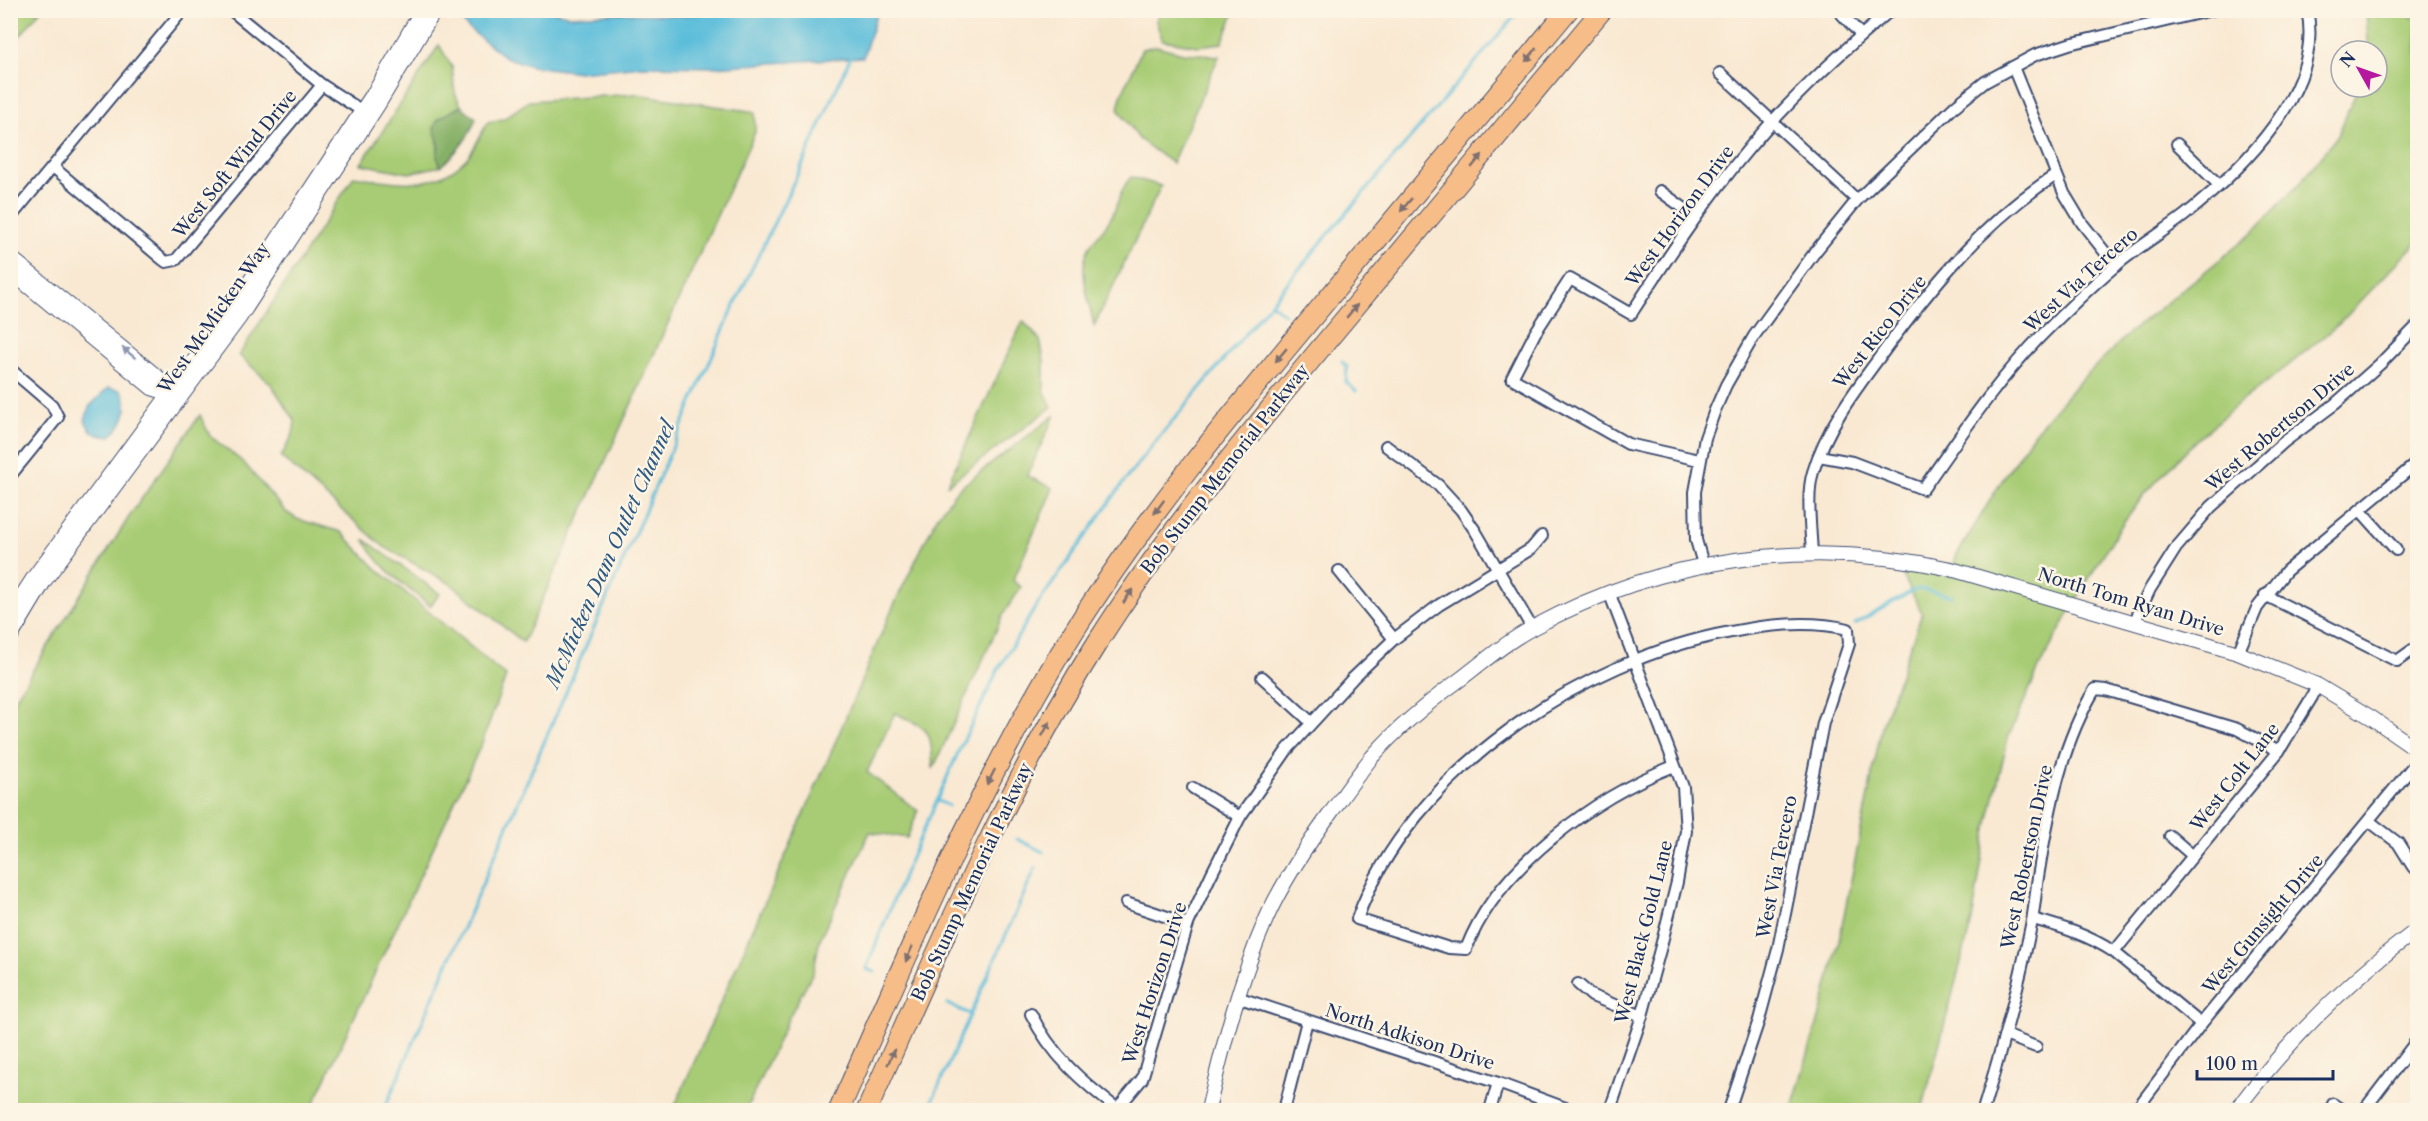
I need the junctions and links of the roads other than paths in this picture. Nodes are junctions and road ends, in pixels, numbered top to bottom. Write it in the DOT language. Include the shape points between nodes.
graph roads {
  1 [pos="183,10"];
  2 [pos="231,10"];
  3 [pos="422,10"];
  4 [pos="435,10"];
  5 [pos="1568,10"];
  6 [pos="1602,10"];
  7 [pos="1838,10"];
  8 [pos="1891,10"];
  9 [pos="2212,10"];
  10 [pos="2307,10"];
  11 [pos="2184,13"];
  12 [pos="1861,35"];
  13 [pos="2013,67"];
  14 [pos="1720,73"];
  15 [pos="322,85"];
  16 [pos="366,113"];
  17 [pos="1773,123"];
  18 [pos="2177,144"];
  19 [pos="53,167"];
  20 [pos="2056,175"];
  21 [pos="2219,186"];
  22 [pos="1660,191"];
  23 [pos="1857,200"];
  24 [pos="1696,217"];
  25 [pos="10,218"];
  26 [pos="10,257"];
  27 [pos="2116,266"];
  28 [pos="10,272"];
  29 [pos="2418,325"];
  30 [pos="10,369"];
  31 [pos="174,396"];
  32 [pos="1386,446"];
  33 [pos="1819,456"];
  34 [pos="1699,460"];
  35 [pos="2418,462"];
  36 [pos="10,476"];
  37 [pos="2360,510"];
  38 [pos="1542,536"];
  39 [pos="2396,550"];
  40 [pos="1812,554"];
  41 [pos="1703,564"];
  42 [pos="1497,569"];
  43 [pos="1339,572"];
  44 [pos="1609,592"];
  45 [pos="2265,595"];
  46 [pos="10,614"];
  47 [pos="2134,623"];
  48 [pos="1532,628"];
  49 [pos="10,638"];
  50 [pos="1394,639"];
  51 [pos="2418,646"];
  52 [pos="2238,653"];
  53 [pos="1634,660"];
  54 [pos="1262,677"];
  55 [pos="2317,685"];
  56 [pos="1311,723"];
  57 [pos="2418,750"];
  58 [pos="2279,751"];
  59 [pos="2418,760"];
  60 [pos="1674,765"];
  61 [pos="1193,788"];
  62 [pos="1240,817"];
  63 [pos="2369,820"];
  64 [pos="2170,836"];
  65 [pos="2193,856"];
  66 [pos="2414,867"];
  67 [pos="1126,903"];
  68 [pos="2032,919"];
  69 [pos="1188,924"];
  70 [pos="2418,929"];
  71 [pos="2114,952"];
  72 [pos="1578,984"];
  73 [pos="1237,997"];
  74 [pos="1031,1014"];
  75 [pos="1642,1016"];
  76 [pos="1307,1021"];
  77 [pos="2201,1024"];
  78 [pos="2005,1035"];
  79 [pos="2418,1039"];
  80 [pos="2036,1047"];
  81 [pos="1498,1083"];
  82 [pos="839,1110"];
  83 [pos="867,1110"];
  84 [pos="1118,1110"];
  85 [pos="1208,1110"];
  86 [pos="1284,1110"];
  87 [pos="1490,1110"];
  88 [pos="1571,1110"];
  89 [pos="1610,1110"];
  90 [pos="1729,1110"];
  91 [pos="1983,1110"];
  92 [pos="2136,1110"];
  93 [pos="2236,1110"];
  94 [pos="2364,1110"];
  1 -- 19 [label="street"];
  2 -- 15 [label="street"];
  3 -- 16 [label="street, West McMicken Way"];
  4 -- 16 [label="street, West McMicken Way"];
  5 -- 82 [label="highway, Bob Stump Memorial Parkway, one-way" via="1206,445 1104,584 1042,683 988,783"];
  83 -- 6 [label="highway, Bob Stump Memorial Parkway, one-way" via="1007,802 1056,711 1118,610 1234,452"];
  7 -- 12 [label="street"];
  8 -- 12 [label="street, West Horizon Drive"];
  9 -- 11 [label="street"];
  10 -- 21 [label="street, West Via Tercero" via="2308,55 2300,81 2268,132"];
  11 -- 13 [label="street" via="2146,28 2069,44"];
  12 -- 17 [label="street, West Horizon Drive"];
  13 -- 20 [label="street"];
  13 -- 23 [label="street" via="1985,82 1955,106"];
  14 -- 17 [label="street"];
  15 -- 16 [label="street"];
  15 -- 19 [label="street, West Soft Wind Drive" via="182,255 172,261 162,259"];
  16 -- 31 [label="street, West McMicken Way"];
  17 -- 23 [label="street"];
  17 -- 24 [label="street, West Horizon Drive"];
  18 -- 21 [label="street"];
  19 -- 25 [label="street"];
  20 -- 27 [label="street" via="2082,223"];
  20 -- 33 [label="street, West Rico Drive" via="2029,192 1992,226 1914,310 1847,402"];
  21 -- 27 [label="street, West Via Tercero"];
  22 -- 24 [label="street"];
  23 -- 34 [label="street" via="1754,336 1726,385"];
  24 -- 34 [label="street, West Horizon Drive" via="1631,314 1570,279 1512,378 1628,444"];
  31 -- 26 [label="street, one-way" via="160,379"];
  27 -- 33 [label="street, West Via Tercero" via="2050,326 2000,383 1923,489 1852,462"];
  28 -- 31 [label="street" via="152,388"];
  29 -- 47 [label="street, West Robertson Drive" via="2343,398 2284,442 2211,507 2176,548"];
  30 -- 36 [label="street" via="52,405 58,417"];
  31 -- 46 [label="street, West McMicken Way" via="34,577"];
  31 -- 49 [label="street, West McMicken Way" via="45,580"];
  32 -- 42 [label="street" via="1438,485 1461,510"];
  33 -- 40 [label="street, West Rico Drive" via="1812,474"];
  34 -- 41 [label="street" via="1696,540"];
  35 -- 37 [label="street"];
  37 -- 39 [label="street"];
  37 -- 45 [label="street" via="2286,571"];
  38 -- 42 [label="street, West Horizon Drive" via="1531,549"];
  40 -- 41 [label="street, North Tom Ryan Drive"];
  40 -- 47 [label="street, North Tom Ryan Drive" via="1907,559 1997,581"];
  41 -- 44 [label="street, North Tom Ryan Drive"];
  42 -- 48 [label="street"];
  42 -- 50 [label="street, West Horizon Drive"];
  43 -- 50 [label="street"];
  44 -- 48 [label="street, North Tom Ryan Drive"];
  44 -- 53 [label="street, West Black Gold Lane"];
  45 -- 51 [label="street" via="2397,661"];
  45 -- 52 [label="street"];
  47 -- 52 [label="street, North Tom Ryan Drive"];
  48 -- 73 [label="street, North Tom Ryan Drive" via="1446,690 1373,756 1290,872 1267,917"];
  50 -- 56 [label="street, West Horizon Drive"];
  52 -- 55 [label="street, North Tom Ryan Drive"];
  53 -- 60 [label="street, West Black Gold Lane"];
  53 -- 60 [label="street" via="1528,716 1474,757 1401,837 1381,865 1357,919 1449,948 1466,949 1499,890 1525,862 1586,815 1647,776"];
  53 -- 90 [label="street, West Via Tercero" via="1702,637 1775,625 1826,624 1848,629 1849,644 1823,723 1778,949"];
  54 -- 56 [label="street"];
  55 -- 57 [label="street, North Tom Ryan Drive"];
  55 -- 58 [label="street, West Colt Lane"];
  56 -- 62 [label="street, West Horizon Drive"];
  58 -- 65 [label="street, West Colt Lane"];
  58 -- 68 [label="street, West Robertson Drive" via="2237,729 2095,689 2065,755 2050,812"];
  59 -- 63 [label="street, West Gunsight Drive"];
  60 -- 75 [label="street, West Black Gold Lane" via="1683,787 1686,831 1677,882"];
  61 -- 62 [label="street"];
  62 -- 69 [label="street, West Horizon Drive"];
  63 -- 66 [label="street" via="2398,843"];
  63 -- 77 [label="street, West Gunsight Drive"];
  64 -- 65 [label="street, West Colt Lane"];
  65 -- 71 [label="street, West Colt Lane"];
  67 -- 69 [label="street"];
  68 -- 71 [label="street" via="2073,930"];
  68 -- 78 [label="street, West Robertson Drive"];
  69 -- 84 [label="street, West Horizon Drive" via="1142,1079"];
  70 -- 93 [label="street" via="2313,1021"];
  71 -- 77 [label="street"];
  72 -- 75 [label="street" via="1592,996"];
  73 -- 76 [label="street, North Adkison Drive"];
  73 -- 85 [label="street, North Tom Ryan Drive"];
  74 -- 84 [label="street" via="1042,1037 1061,1061"];
  75 -- 89 [label="street, West Black Gold Lane"];
  76 -- 81 [label="street, North Adkison Drive"];
  76 -- 86 [label="street"];
  77 -- 92 [label="street, West Gunsight Drive"];
  78 -- 80 [label="street"];
  78 -- 91 [label="street, West Robertson Drive"];
  79 -- 94 [label="street"];
  81 -- 87 [label="street"];
  81 -- 88 [label="street, North Adkison Drive"];
}
